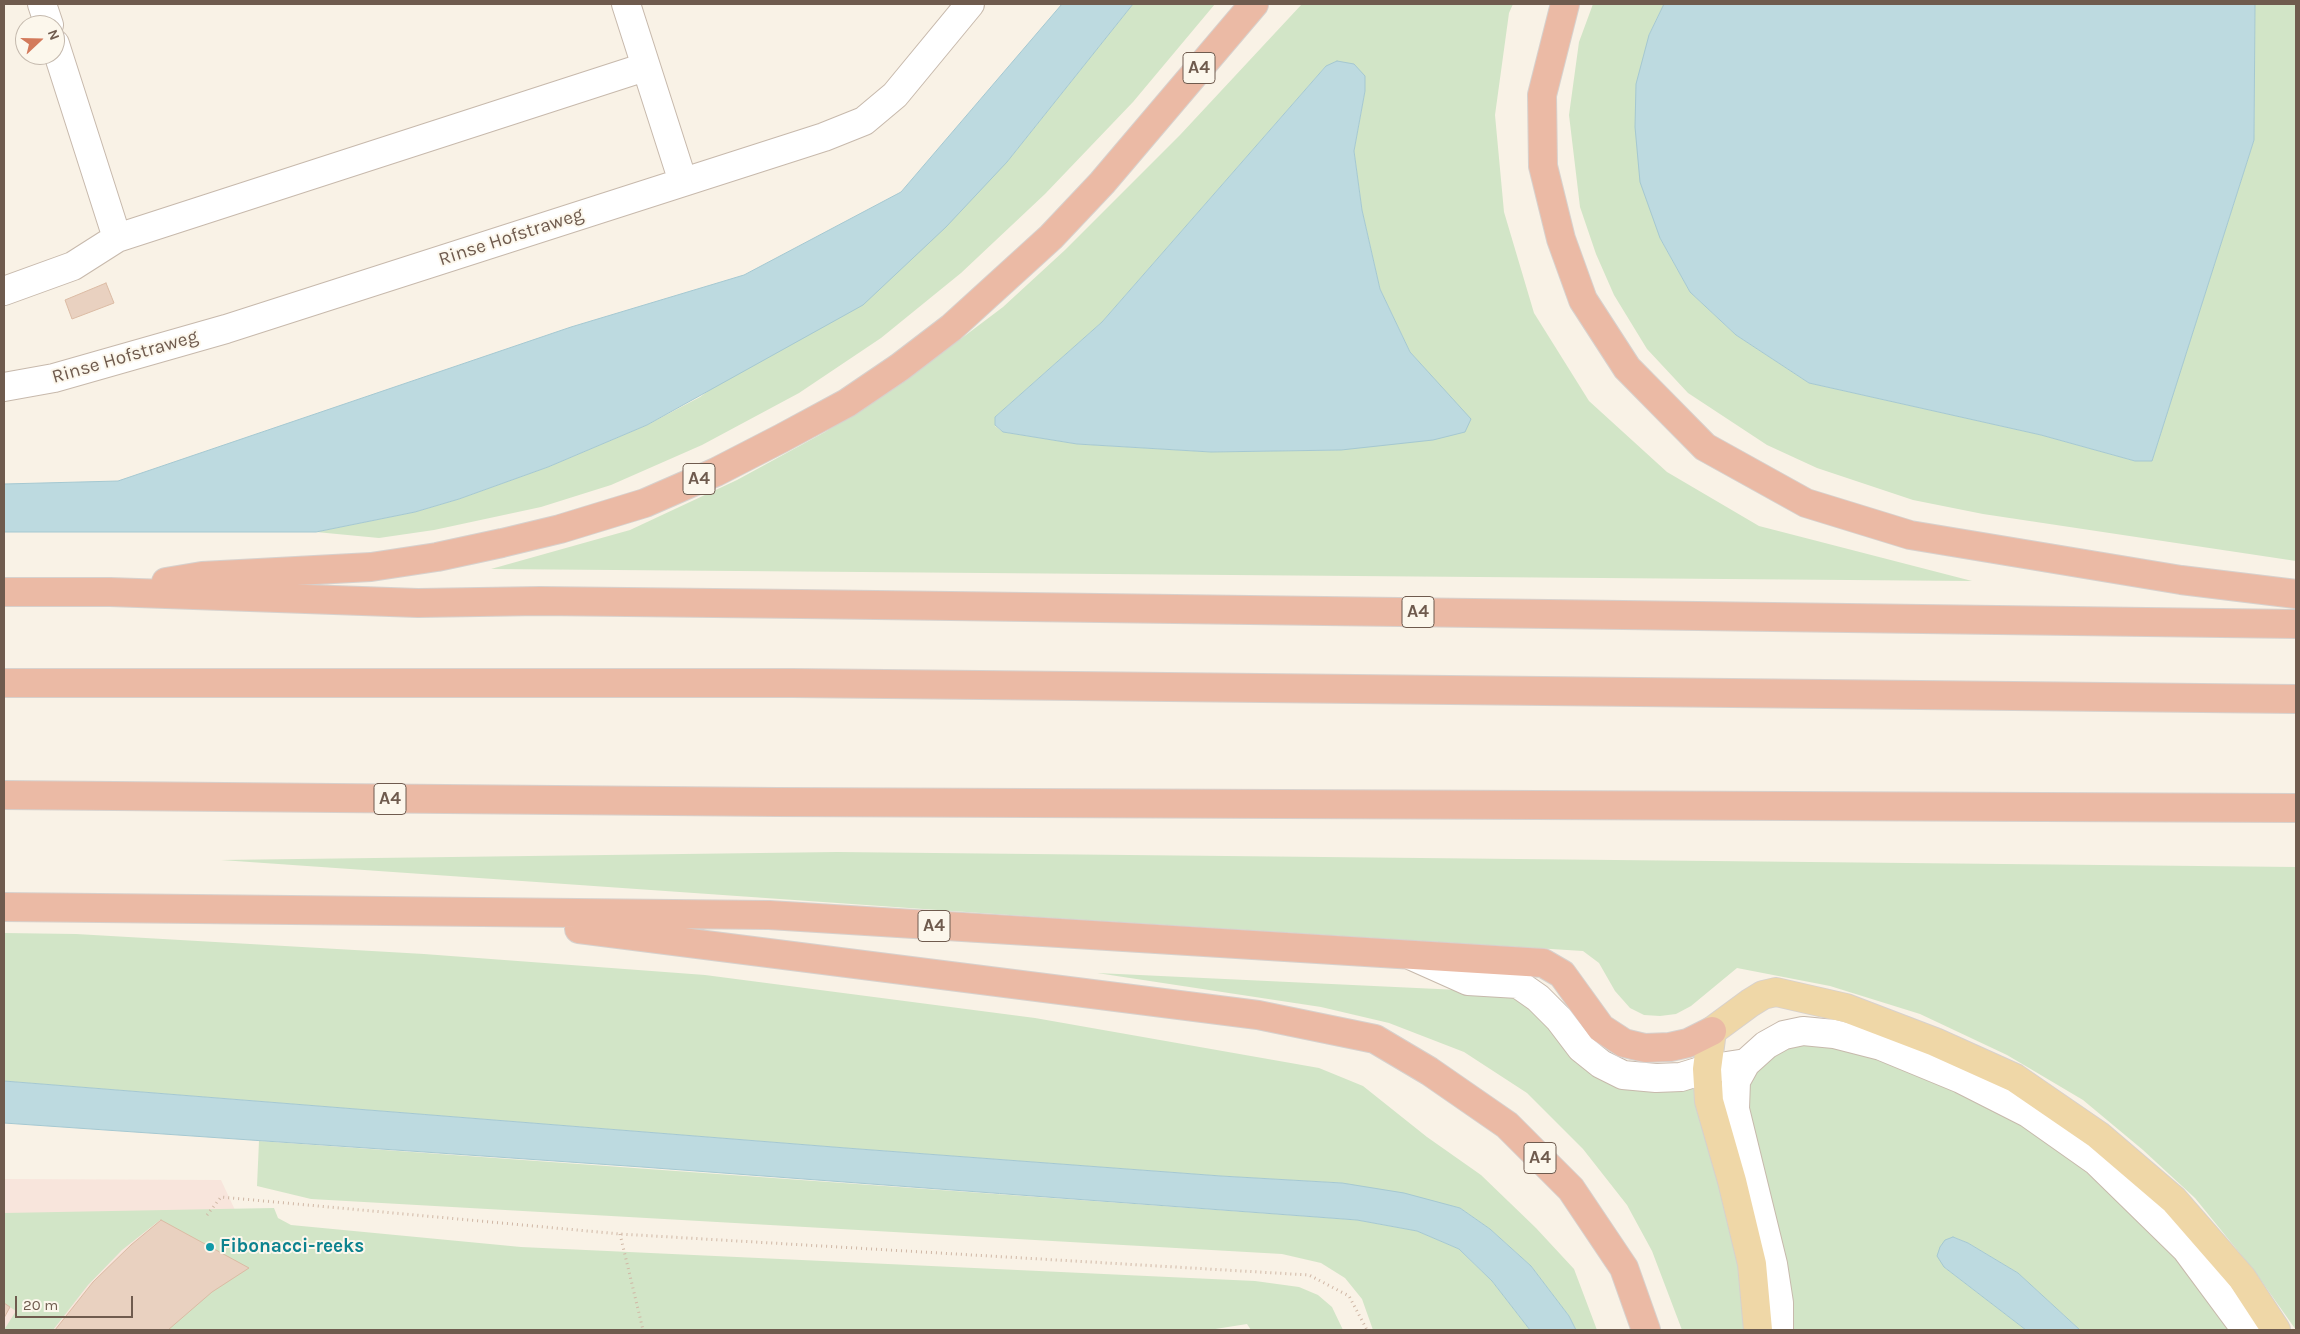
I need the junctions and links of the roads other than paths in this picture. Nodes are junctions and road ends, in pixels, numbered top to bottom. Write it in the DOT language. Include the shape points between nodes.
graph roads {
  1 [pos="626,4"];
  2 [pos="970,4"];
  3 [pos="1254,4"];
  4 [pos="1565,4"];
  5 [pos="62,65"];
  6 [pos="646,67"];
  7 [pos="683,182"];
  8 [pos="117,238"];
  9 [pos="4,291"];
  10 [pos="4,387"];
  11 [pos="4,592"];
  12 [pos="110,592"];
  13 [pos="2296,594"];
  14 [pos="2296,624"];
  15 [pos="4,683"];
  16 [pos="2296,699"];
  17 [pos="4,795"];
  18 [pos="2296,808"];
  19 [pos="4,907"];
  20 [pos="454,913"];
  21 [pos="1412,956"];
  22 [pos="1712,1031"];
  23 [pos="1746,1063"];
  24 [pos="1707,1069"];
  25 [pos="1646,1330"];
  26 [pos="1758,1330"];
  27 [pos="1779,1330"];
  28 [pos="2246,1330"];
  29 [pos="2276,1330"];
  1 -- 6 [label="lane"];
  2 -- 7 [label="lane, Rinse Hofstraweg" via="895,95 864,121"];
  3 -- 12 [label="highway, A4" via="1052,237 951,328 900,368 846,402 716,472 645,502 560,529 437,556 371,566 202,576"];
  4 -- 13 [label="highway" via="1542,95 1543,166 1561,239 1583,300 1627,368 1705,446 1806,503 1910,535 2181,580"];
  5 -- 8 [label="lane"];
  6 -- 7 [label="lane"];
  6 -- 8 [label="lane"];
  7 -- 10 [label="lane, Rinse Hofstraweg" via="217,332 54,378"];
  8 -- 9 [label="lane" via="74,266"];
  11 -- 12 [label="highway, A4"];
  12 -- 14 [label="highway, A4" via="418,603 540,601"];
  15 -- 16 [label="highway" via="792,684"];
  17 -- 18 [label="highway, A4" via="797,802"];
  19 -- 20 [label="highway, A4"];
  20 -- 21 [label="highway, A4" via="769,915"];
  20 -- 25 [label="highway, A4" via="1258,1015 1375,1038 1429,1070 1507,1125 1571,1189 1624,1268"];
  21 -- 22 [label="highway, A4" via="1543,963 1562,974 1601,1028 1624,1043 1645,1048 1670,1048"];
  21 -- 24 [label="lane, A4" via="1468,981 1518,984 1559,1019 1581,1048 1601,1064 1623,1075 1681,1077"];
  22 -- 24 [label="main road"];
  22 -- 29 [label="main road" via="1763,995 1776,992 1846,1008 2015,1078 2098,1134 2174,1200 2242,1278"];
  23 -- 24 [label="lane"];
  23 -- 27 [label="lane" via="1736,1081 1735,1109 1773,1264"];
  23 -- 28 [label="lane" via="1766,1045 1784,1035 1803,1031 1834,1034 1881,1046 1961,1079 2028,1113 2096,1161 2186,1249"];
  24 -- 26 [label="main road" via="1709,1101 1752,1264"];
}
